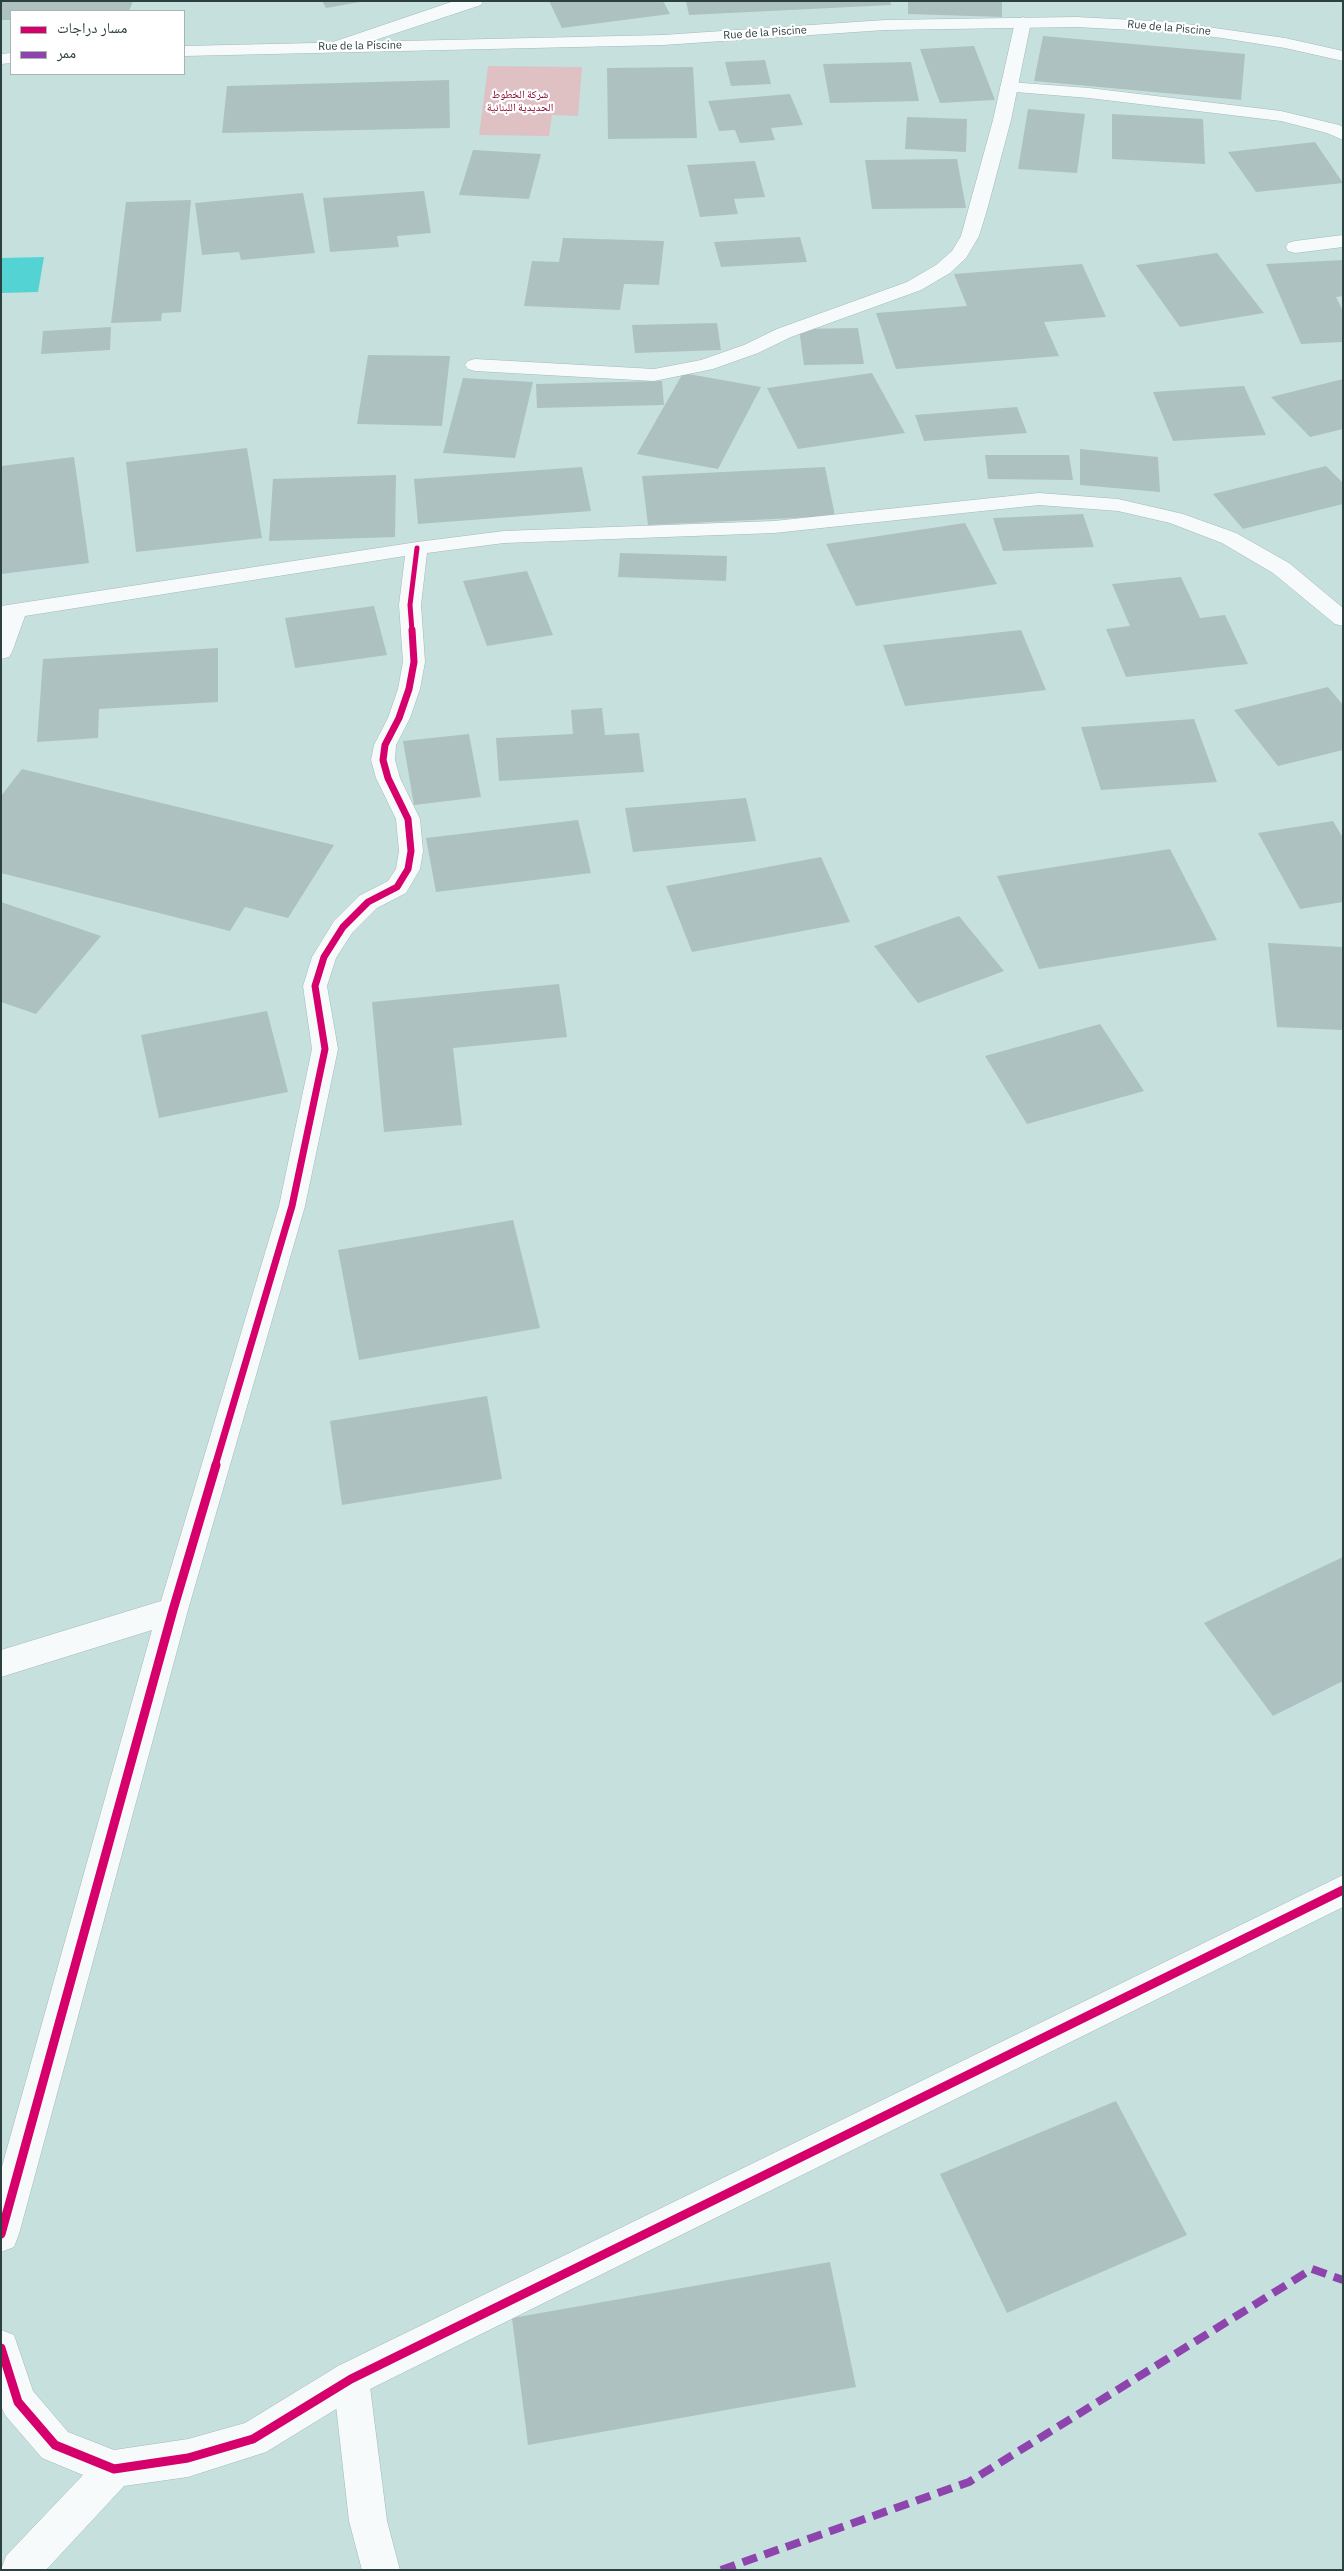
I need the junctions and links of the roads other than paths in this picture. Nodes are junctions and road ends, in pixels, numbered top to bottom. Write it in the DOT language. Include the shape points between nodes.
graph roads {
  1 [pos="475,1"];
  2 [pos="1023,22"];
  3 [pos="339,46"];
  4 [pos="185,52"];
  5 [pos="1343,56"];
  6 [pos="1009,86"];
  7 [pos="1343,135"];
  8 [pos="1343,241"];
  9 [pos="1295,247"];
  10 [pos="475,365"];
  11 [pos="417,548"];
  12 [pos="9,612"];
  13 [pos="1343,618"];
  14 [pos="1,652"];
  15 [pos="173,1610"];
  16 [pos="1,1664"];
  17 [pos="1343,1890"];
  18 [pos="1,2234"];
  19 [pos="1,2348"];
  20 [pos="352,2379"];
  21 [pos="114,2469"];
  22 [pos="20,2570"];
  23 [pos="381,2570"];
  1 -- 3 [label="street"];
  2 -- 3 [label="street, Rue de la Piscine" via="885,25 663,40"];
  2 -- 5 [label="street, Rue de la Piscine" via="1180,28 1276,41"];
  2 -- 6 [label="street"];
  3 -- 4 [label="street, Rue de la Piscine"];
  6 -- 7 [label="street" via="1281,116 1333,128"];
  6 -- 10 [label="street" via="970,236 943,269 914,286 784,333 706,366 654,375"];
  8 -- 9 [label="street"];
  11 -- 12 [label="street"];
  11 -- 13 [label="street" via="504,536 774,528 1039,499 1118,505 1176,518 1229,538 1280,568"];
  11 -- 15 [label="street" via="410,605 414,662 409,690 385,745 382,760 408,819 411,851 408,869 397,887 368,902 343,926 324,957 315,986 325,1049 292,1206"];
  12 -- 14 [label="street"];
  15 -- 16 [label="street"];
  15 -- 18 [label="street"];
  17 -- 20 [label="street"];
  19 -- 21 [label="street" via="18,2402 55,2445"];
  20 -- 21 [label="street" via="253,2440 188,2458"];
  20 -- 23 [label="street" via="368,2521"];
  21 -- 22 [label="street"];
}
